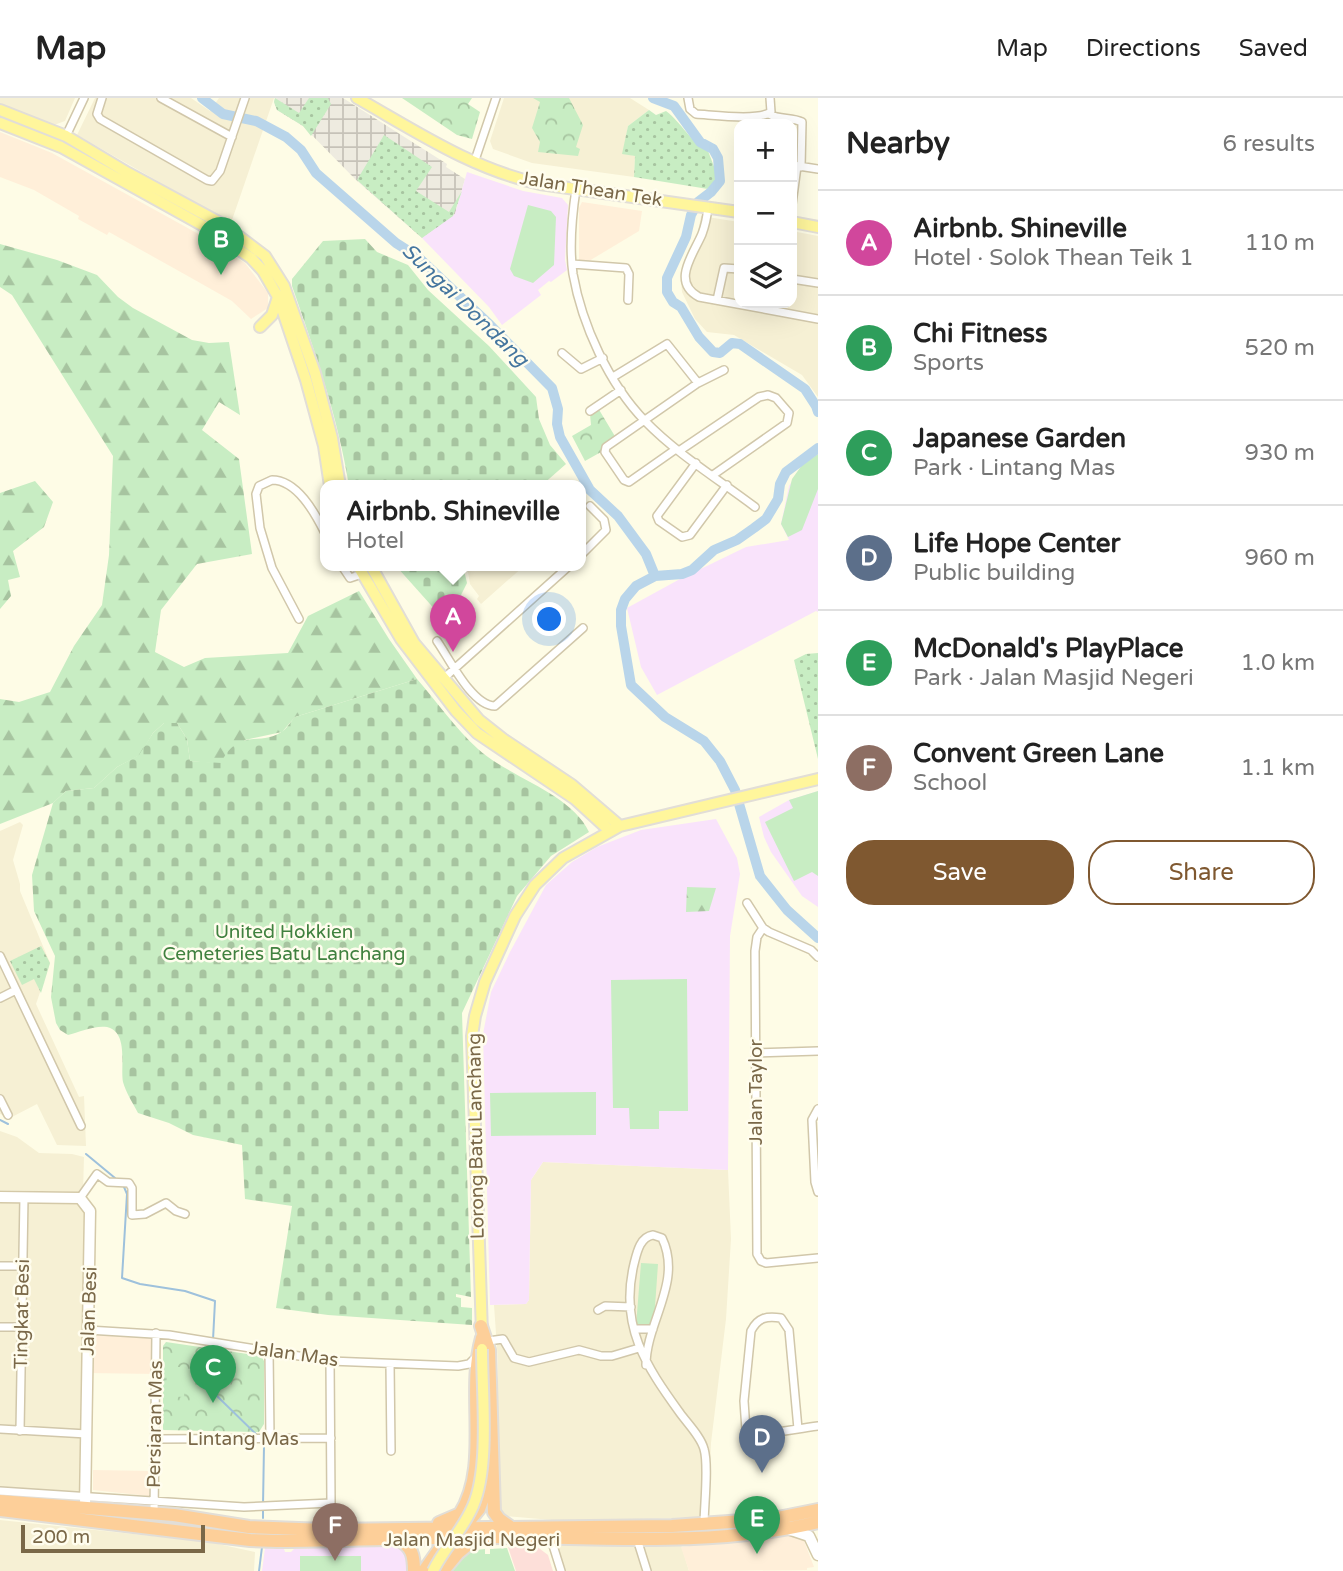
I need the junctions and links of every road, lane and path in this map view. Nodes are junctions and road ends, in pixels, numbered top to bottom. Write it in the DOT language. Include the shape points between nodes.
graph roads {
  1 [pos="84,98"];
  2 [pos="102,98"];
  3 [pos="160,98"];
  4 [pos="359,98"];
  5 [pos="688,98"];
  6 [pos="770,98"];
  7 [pos="494,99"];
  8 [pos="244,102"];
  9 [pos="0,110"];
  10 [pos="769,114"];
  11 [pos="745,119"];
  12 [pos="757,119"];
  13 [pos="788,119"];
  14 [pos="797,120"];
  15 [pos="0,123"];
  16 [pos="66,136"];
  17 [pos="232,138"];
  18 [pos="797,159"];
  19 [pos="474,163"];
  20 [pos="797,166"];
  21 [pos="818,169"];
  22 [pos="576,189"];
  23 [pos="706,207"];
  24 [pos="734,211"];
  25 [pos="797,223"];
  26 [pos="818,227"];
  27 [pos="572,264"];
  28 [pos="734,269"];
  29 [pos="797,280"];
  30 [pos="818,283"];
  31 [pos="284,286"];
  32 [pos="278,297"];
  33 [pos="628,300"];
  34 [pos="717,300"];
  35 [pos="818,319"];
  36 [pos="286,325"];
  37 [pos="260,327"];
  38 [pos="562,353"];
  39 [pos="603,358"];
  40 [pos="310,360"];
  41 [pos="724,370"];
  42 [pos="613,377"];
  43 [pos="698,383"];
  44 [pos="621,390"];
  45 [pos="590,411"];
  46 [pos="645,422"];
  47 [pos="677,450"];
  48 [pos="696,463"];
  49 [pos="713,475"];
  50 [pos="329,480"];
  51 [pos="339,480"];
  52 [pos="727,485"];
  53 [pos="590,506"];
  54 [pos="755,507"];
  55 [pos="320,524"];
  56 [pos="586,550"];
  57 [pos="345,571"];
  58 [pos="360,571"];
  59 [pos="366,571"];
  60 [pos="366,571"];
  61 [pos="563,571"];
  62 [pos="299,619"];
  63 [pos="583,628"];
  64 [pos="437,641"];
  65 [pos="454,669"];
  66 [pos="443,679"];
  67 [pos="818,779"];
  68 [pos="584,807"];
  69 [pos="615,828"];
  70 [pos="586,844"];
  71 [pos="747,903"];
  72 [pos="763,928"];
  73 [pos="0,956"];
  74 [pos="818,957"];
  75 [pos="16,990"];
  76 [pos="0,998"];
  77 [pos="818,1051"];
  78 [pos="756,1053"];
  79 [pos="0,1098"];
  80 [pos="818,1110"];
  81 [pos="8,1115"];
  82 [pos="81,1126"];
  83 [pos="818,1192"];
  84 [pos="0,1197"];
  85 [pos="24,1197"];
  86 [pos="80,1198"];
  87 [pos="185,1214"];
  88 [pos="818,1258"];
  89 [pos="0,1266"];
  90 [pos="23,1266"];
  91 [pos="631,1307"];
  92 [pos="598,1310"];
  93 [pos="90,1314"];
  94 [pos="0,1327"];
  95 [pos="22,1327"];
  96 [pos="634,1329"];
  97 [pos="653,1329"];
  98 [pos="88,1330"];
  99 [pos="101,1331"];
  100 [pos="156,1333"];
  101 [pos="482,1342"];
  102 [pos="639,1348"];
  103 [pos="270,1351"];
  104 [pos="330,1361"];
  105 [pos="390,1364"];
  106 [pos="646,1365"];
  107 [pos="458,1366"];
  108 [pos="474,1376"];
  109 [pos="818,1426"];
  110 [pos="0,1429"];
  111 [pos="797,1429"];
  112 [pos="20,1431"];
  113 [pos="87,1434"];
  114 [pos="270,1438"];
  115 [pos="331,1438"];
  116 [pos="155,1439"];
  117 [pos="391,1451"];
  118 [pos="493,1464"];
  119 [pos="0,1491"];
  120 [pos="0,1501"];
  121 [pos="85,1503"];
  122 [pos="331,1503"];
  123 [pos="154,1508"];
  124 [pos="0,1510"];
  125 [pos="818,1510"];
  126 [pos="818,1522"];
  127 [pos="704,1525"];
  128 [pos="509,1526"];
  129 [pos="425,1528"];
  130 [pos="788,1528"];
  131 [pos="342,1529"];
  132 [pos="174,1530"];
  133 [pos="324,1530"];
  134 [pos="455,1533"];
  135 [pos="476,1538"];
  136 [pos="398,1539"];
  137 [pos="551,1539"];
  138 [pos="637,1539"];
  139 [pos="818,1555"];
  140 [pos="414,1571"];
  141 [pos="424,1571"];
  142 [pos="433,1571"];
  143 [pos="443,1571"];
  144 [pos="561,1571"];
  145 [pos="647,1571"];
  1 -- 16 [label="street"];
  2 -- 17 [label="street" via="97,114 109,125 212,181"];
  3 -- 17 [label="street"];
  4 -- 19 [label="main road, Jalan Thean Tek"];
  5 -- 11 [label="street" via="696,114"];
  6 -- 10 [label="street"];
  7 -- 19 [label="street"];
  8 -- 17 [label="street"];
  9 -- 16 [label="main road"];
  10 -- 12 [label="street"];
  10 -- 13 [label="street"];
  14 -- 18 [label="street" via="802,122"];
  15 -- 32 [label="main road" via="61,147 231,242 263,271"];
  16 -- 31 [label="main road" via="232,230 265,256"];
  19 -- 22 [label="main road, Jalan Thean Tek" via="530,182"];
  20 -- 21 [label="street"];
  22 -- 23 [label="main road, Jalan Thean Tek"];
  22 -- 27 [label="street"];
  23 -- 24 [label="main road, Jalan Thean Tek"];
  23 -- 34 [label="street" via="703,232 684,281 693,294"];
  25 -- 26 [label="main road"];
  27 -- 33 [label="street" via="626,268"];
  27 -- 39 [label="street" via="581,307"];
  28 -- 34 [label="street" via="724,268"];
  29 -- 30 [label="street"];
  31 -- 36 [label="main road"];
  31 -- 40 [label="main road"];
  32 -- 36 [label="main road"];
  32 -- 37 [label="main road" via="272,314"];
  34 -- 35 [label="street"];
  36 -- 40 [label="main road" via="295,328"];
  36 -- 50 [label="main road" via="324,446"];
  38 -- 39 [label="street" via="581,369"];
  39 -- 42 [label="street"];
  40 -- 51 [label="main road"];
  41 -- 43 [label="street"];
  42 -- 43 [label="street" via="667,344"];
  42 -- 44 [label="street"];
  43 -- 46 [label="street"];
  44 -- 45 [label="street"];
  44 -- 46 [label="street"];
  46 -- 47 [label="street"];
  46 -- 47 [label="street" via="605,450 624,480 632,481"];
  47 -- 48 [label="street"];
  47 -- 49 [label="street" via="760,397 776,398 789,412 787,423"];
  48 -- 49 [label="street"];
  48 -- 52 [label="street" via="657,516 681,537 690,535"];
  49 -- 52 [label="street"];
  52 -- 54 [label="street"];
  53 -- 56 [label="street" via="604,520 606,530"];
  55 -- 62 [label="street" via="285,482 271,480 257,489 260,528 269,558"];
  57 -- 58 [label="street" via="350,578"];
  59 -- 66 [label="main road"];
  60 -- 68 [label="main road" via="401,639 463,718 494,746"];
  61 -- 65 [label="street"];
  63 -- 65 [label="street" via="500,703 483,704"];
  64 -- 65 [label="street"];
  65 -- 66 [label="street"];
  66 -- 69 [label="main road" via="489,729 572,785"];
  67 -- 69 [label="main road, Lorong Batu Lanchang"];
  68 -- 69 [label="main road"];
  68 -- 70 [label="main road" via="596,828"];
  69 -- 70 [label="main road, Lorong Batu Lanchang"];
  70 -- 101 [label="main road, Lorong Batu Lanchang" via="549,869 523,902 485,982 475,1016 472,1056"];
  71 -- 72 [label="street"];
  72 -- 74 [label="street"];
  72 -- 78 [label="street, Jalan Taylor" via="755,951"];
  73 -- 75 [label="street"];
  75 -- 76 [label="street"];
  75 -- 82 [label="street"];
  77 -- 78 [label="street"];
  78 -- 88 [label="street, Jalan Taylor" via="758,1258 766,1263"];
  79 -- 81 [label="street"];
  80 -- 83 [label="street" via="812,1120"];
  84 -- 85 [label="street"];
  85 -- 86 [label="street"];
  85 -- 90 [label="street, Tingkat Besi"];
  86 -- 87 [label="street" via="97,1174 105,1181 129,1184 132,1215 166,1203"];
  86 -- 93 [label="street, Jalan Besi" via="91,1215"];
  89 -- 90 [label="street"];
  90 -- 95 [label="street, Tingkat Besi"];
  91 -- 92 [label="street"];
  91 -- 96 [label="street"];
  91 -- 97 [label="street" via="638,1250 645,1238 658,1236 665,1246 667,1272"];
  93 -- 98 [label="street, Jalan Besi"];
  93 -- 99 [label="street"];
  94 -- 95 [label="street"];
  95 -- 112 [label="street, Tingkat Besi"];
  96 -- 97 [label="street"];
  96 -- 102 [label="street"];
  97 -- 106 [label="street"];
  98 -- 99 [label="street, Jalan Mas"];
  98 -- 113 [label="street, Jalan Besi"];
  99 -- 100 [label="street, Jalan Mas"];
  100 -- 103 [label="street, Jalan Mas"];
  100 -- 116 [label="street, Persiaran Mas"];
  101 -- 102 [label="street" via="503,1339 514,1358 529,1362 575,1351 601,1356"];
  101 -- 107 [label="street, Jalan Mas" via="469,1364"];
  101 -- 108 [label="highway"];
  101 -- 118 [label="highway"];
  101 -- 134 [label="main road, Lorong Batu Lanchang, bridge" via="481,1477 473,1506"];
  102 -- 106 [label="street"];
  103 -- 104 [label="street, Jalan Mas"];
  103 -- 114 [label="street"];
  104 -- 105 [label="street, Jalan Mas"];
  104 -- 115 [label="street"];
  105 -- 107 [label="street, Jalan Mas"];
  105 -- 117 [label="street"];
  106 -- 127 [label="street" via="704,1447"];
  107 -- 108 [label="street"];
  108 -- 129 [label="highway" via="472,1488 460,1514"];
  109 -- 111 [label="street"];
  110 -- 112 [label="street"];
  111 -- 111 [label="street" via="789,1330 781,1318 759,1320 751,1331 746,1430 752,1435"];
  112 -- 113 [label="street"];
  113 -- 121 [label="street, Jalan Besi"];
  114 -- 115 [label="street, Lintang Mas"];
  114 -- 116 [label="street, Lintang Mas"];
  115 -- 122 [label="street"];
  116 -- 123 [label="street, Persiaran Mas"];
  118 -- 128 [label="highway" via="494,1512"];
  118 -- 134 [label="highway" via="479,1509"];
  119 -- 121 [label="street"];
  120 -- 121 [label="highway, Jalan Masjid Negeri"];
  121 -- 123 [label="highway, Jalan Masjid Negeri"];
  121 -- 132 [label="highway" via="96,1515 166,1523"];
  122 -- 123 [label="street"];
  122 -- 131 [label="street"];
  122 -- 133 [label="street"];
  123 -- 133 [label="highway, Jalan Masjid Negeri" via="249,1527"];
  124 -- 132 [label="highway, Jalan Masjid Negeri"];
  125 -- 127 [label="highway, Jalan Masjid Negeri"];
  126 -- 130 [label="highway, Jalan Masjid Negeri"];
  127 -- 128 [label="highway, Jalan Masjid Negeri"];
  128 -- 134 [label="highway, Jalan Masjid Negeri"];
  129 -- 131 [label="highway, Jalan Masjid Negeri"];
  129 -- 134 [label="highway, Jalan Masjid Negeri"];
  130 -- 138 [label="highway, Jalan Masjid Negeri"];
  130 -- 139 [label="street" via="809,1536"];
  131 -- 133 [label="highway, Jalan Masjid Negeri"];
  132 -- 136 [label="highway, Jalan Masjid Negeri" via="278,1541"];
  134 -- 135 [label="highway, Jalan Masjid Negeri"];
  134 -- 136 [label="highway, Jalan Masjid Negeri"];
  134 -- 141 [label="highway"];
  134 -- 142 [label="main road, Lorong Batu Lanchang, bridge"];
  135 -- 137 [label="highway, Jalan Masjid Negeri"];
  135 -- 143 [label="highway"];
  136 -- 140 [label="highway" via="412,1552"];
  137 -- 138 [label="highway, Jalan Masjid Negeri"];
  137 -- 144 [label="street"];
  138 -- 145 [label="street"];
}
